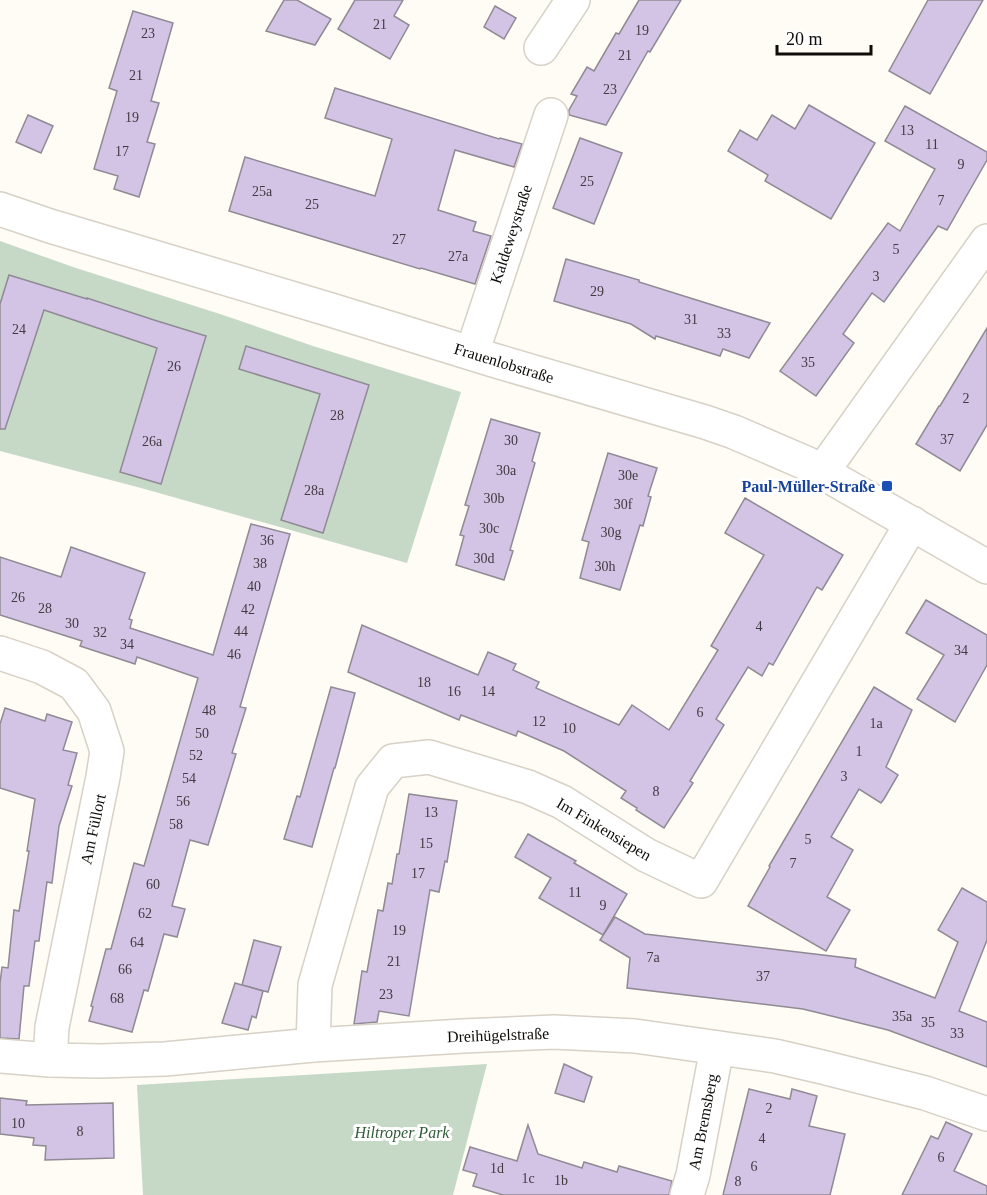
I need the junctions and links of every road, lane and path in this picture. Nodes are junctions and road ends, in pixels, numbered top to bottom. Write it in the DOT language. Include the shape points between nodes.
graph roads {
  1 [pos="573,0"];
  2 [pos="541,48"];
  3 [pos="551,115"];
  4 [pos="0,208"];
  5 [pos="987,241"];
  6 [pos="472,353"];
  7 [pos="822,472"];
  8 [pos="912,523"];
  9 [pos="987,567"];
  10 [pos="0,653"];
  11 [pos="313,1045"];
  12 [pos="717,1048"];
  13 [pos="0,1056"];
  14 [pos="50,1060"];
  15 [pos="987,1114"];
  16 [pos="687,1195"];
  1 -- 2 [label="street"];
  3 -- 6 [label="street, Kaldeweystraße"];
  4 -- 6 [label="street, Frauenlobstraße"];
  5 -- 7 [label="street"];
  6 -- 7 [label="street, Frauenlobstraße" via="705,422"];
  7 -- 8 [label="street, Frauenlobstraße"];
  8 -- 9 [label="street, Frauenlobstraße"];
  8 -- 11 [label="street, Im Finkensiepen" via="701,881 646,855 562,802 528,787 429,757 393,761 372,787 315,985"];
  10 -- 14 [label="street, Am Füllort" via="42,667 74,684 94,711 106,751 104,777 52,1028"];
  11 -- 12 [label="street, Dreihügelstraße" via="554,1032 635,1036"];
  11 -- 14 [label="street, Dreihügelstraße" via="165,1059"];
  12 -- 15 [label="street, Dreihügelstraße" via="822,1066"];
  12 -- 16 [label="street, Am Bremsberg"];
  13 -- 14 [label="street, Dreihügelstraße"];
}
